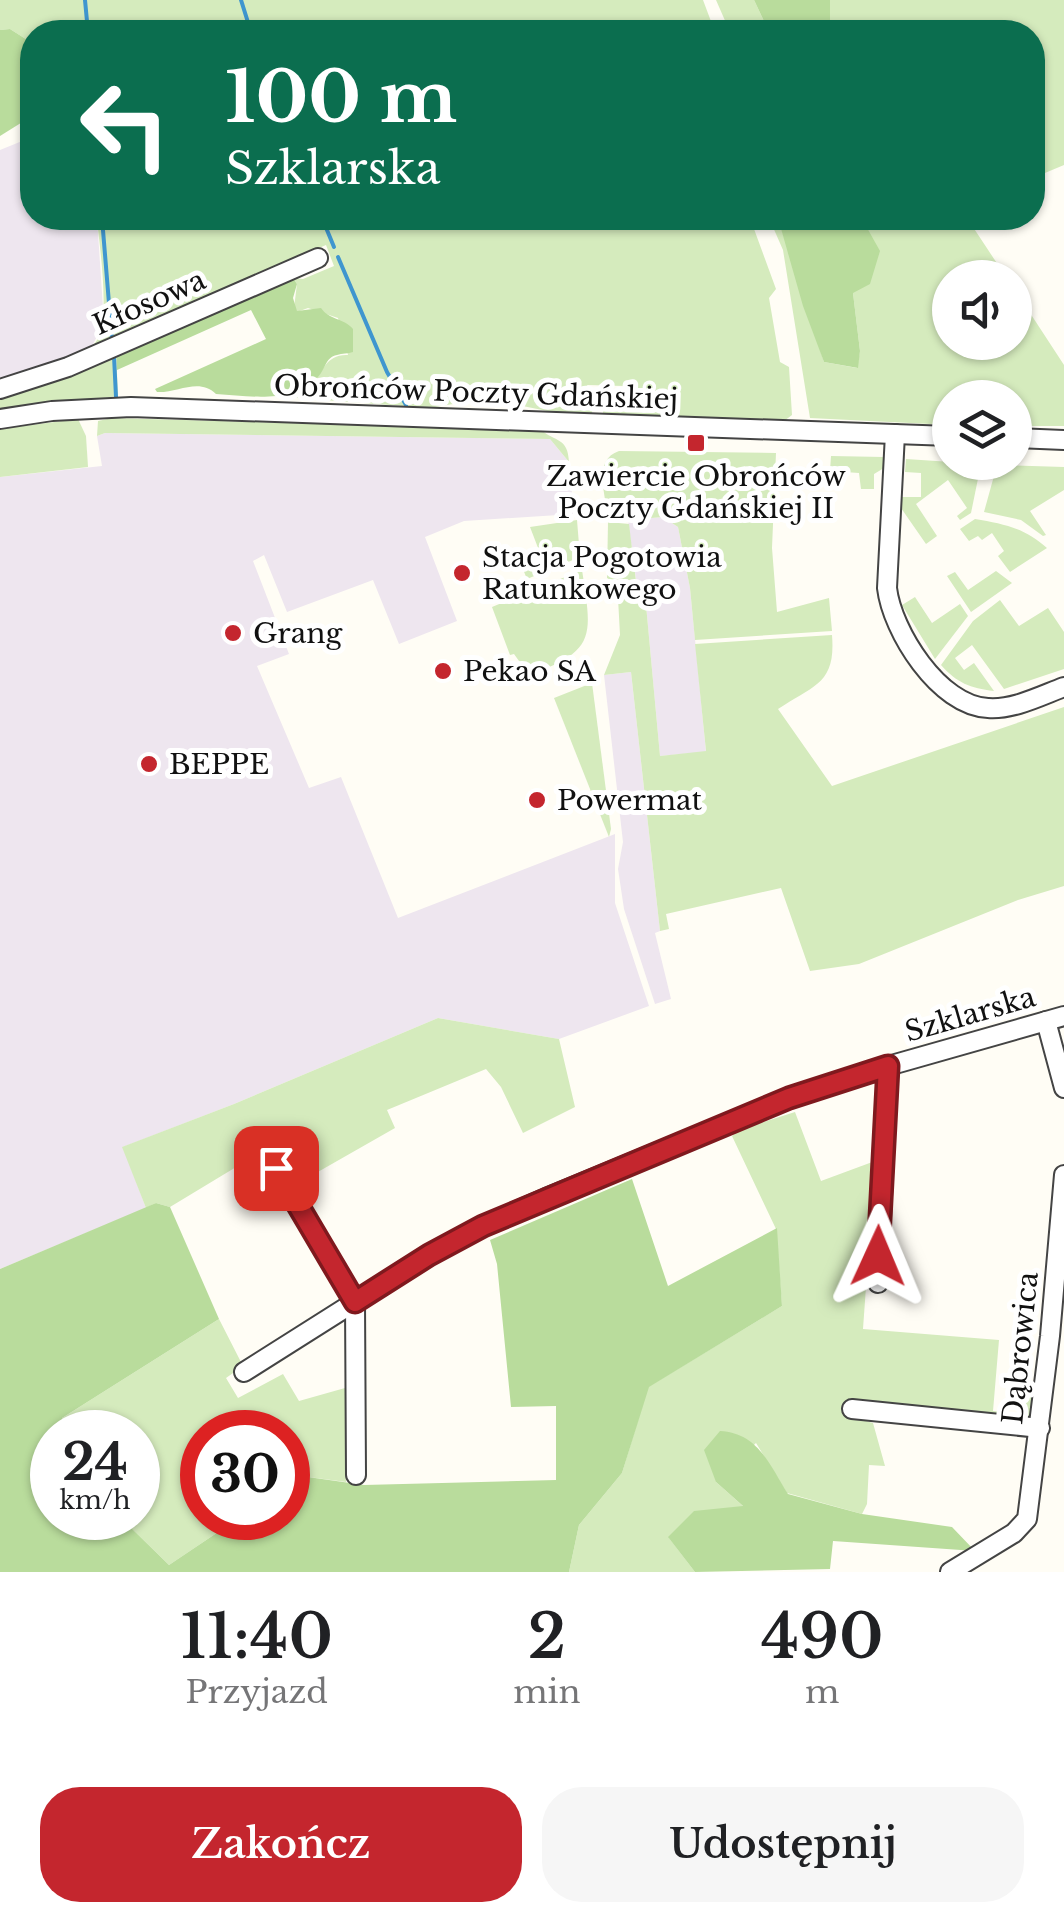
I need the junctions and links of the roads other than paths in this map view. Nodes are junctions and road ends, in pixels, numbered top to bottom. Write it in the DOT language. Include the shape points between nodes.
graph roads {
  1 [pos="318,258"];
  2 [pos="0,389"];
  3 [pos="0,418"];
  4 [pos="895,434"];
  5 [pos="932,435"];
  6 [pos="1032,439"];
  7 [pos="1064,440"];
  8 [pos="1064,688"];
  9 [pos="1055,1018"];
  10 [pos="888,1066"];
  11 [pos="1064,1088"];
  12 [pos="276,1168"];
  13 [pos="1064,1176"];
  14 [pos="878,1283"];
  15 [pos="355,1302"];
  16 [pos="1057,1336"];
  17 [pos="244,1372"];
  18 [pos="852,1410"];
  19 [pos="1040,1428"];
  20 [pos="356,1475"];
  21 [pos="950,1572"];
  1 -- 2 [label="street, Kłosowa" via="68,367"];
  3 -- 4 [label="street, Obrońców Poczty Gdańskiej" via="146,407"];
  4 -- 5 [label="street, Obrońców Poczty Gdańskiej"];
  4 -- 8 [label="street" via="887,588 908,642 946,692 970,705 1004,708"];
  6 -- 7 [label="street"];
  9 -- 10 [label="street, Szklarska"];
  9 -- 11 [label="street"];
  10 -- 14 [label="street"];
  10 -- 15 [label="street, Szklarska" via="789,1098 483,1226"];
  12 -- 15 [label="street"];
  13 -- 16 [label="street, Dąbrowica"];
  15 -- 17 [label="street, Szklarska"];
  15 -- 20 [label="street"];
  16 -- 19 [label="street, Dąbrowica"];
  18 -- 19 [label="street"];
  19 -- 21 [label="street, Dąbrowica" via="1032,1499 1020,1528"];
}
